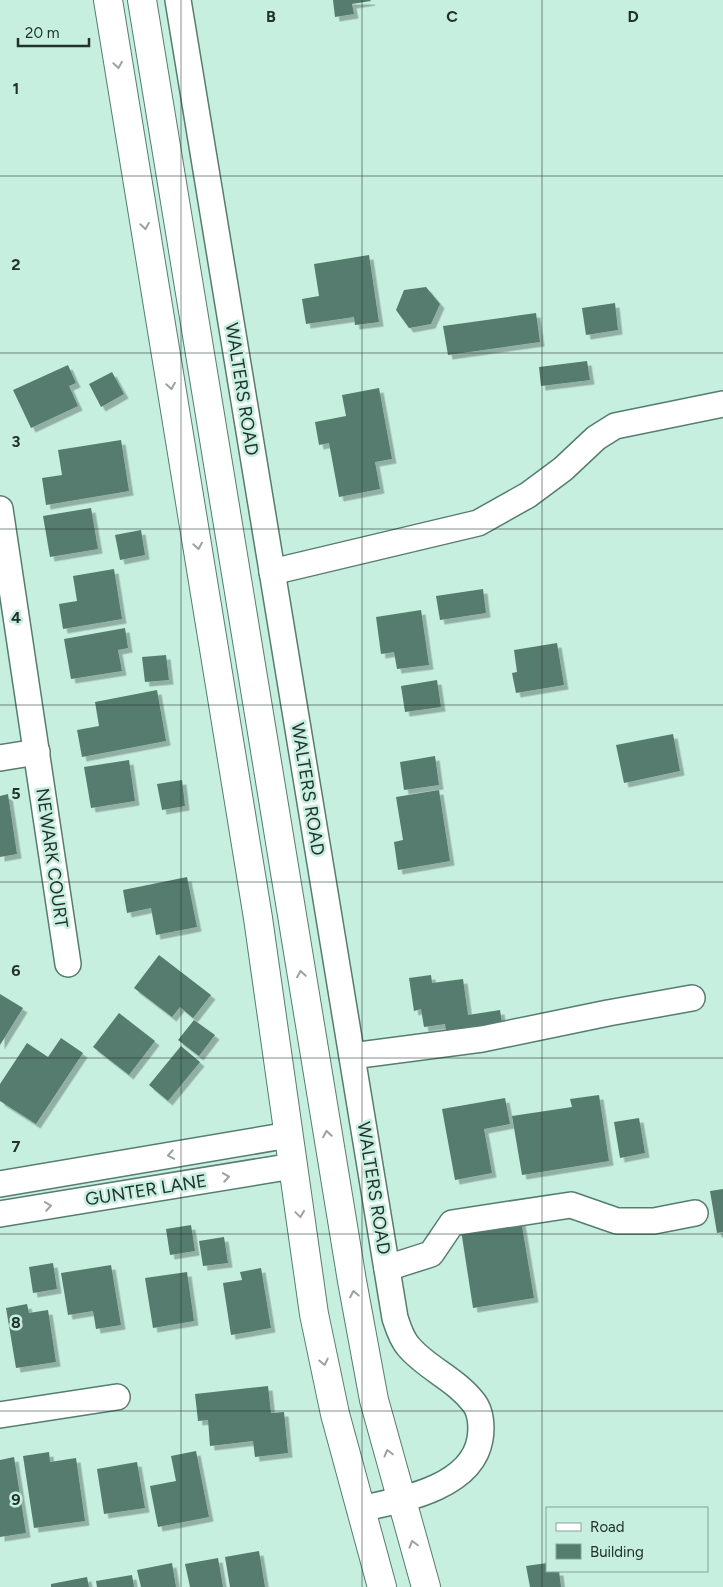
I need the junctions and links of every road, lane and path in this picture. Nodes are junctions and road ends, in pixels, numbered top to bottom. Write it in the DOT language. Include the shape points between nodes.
graph roads {
  1 [pos="108,0"];
  2 [pos="142,0"];
  3 [pos="178,0"];
  4 [pos="723,404"];
  5 [pos="0,509"];
  6 [pos="272,572"];
  7 [pos="37,752"];
  8 [pos="0,758"];
  9 [pos="68,964"];
  10 [pos="692,998"];
  11 [pos="352,1056"];
  12 [pos="288,1135"];
  13 [pos="293,1166"];
  14 [pos="0,1184"];
  15 [pos="695,1213"];
  16 [pos="0,1214"];
  17 [pos="387,1268"];
  18 [pos="117,1397"];
  19 [pos="0,1415"];
  20 [pos="400,1500"];
  21 [pos="360,1509"];
  22 [pos="382,1587"];
  23 [pos="426,1587"];
  1 -- 12 [label="main road, one-way" via="258,918"];
  20 -- 2 [label="main road, WALTERS ROAD, one-way" via="374,1400 352,1281"];
  3 -- 6 [label="street, WALTERS ROAD"];
  4 -- 6 [label="street" via="614,426 528,495 478,523"];
  5 -- 7 [label="street, NEWARK COURT"];
  6 -- 11 [label="street, WALTERS ROAD"];
  7 -- 8 [label="street"];
  7 -- 9 [label="street, NEWARK COURT"];
  10 -- 11 [label="street" via="482,1039"];
  11 -- 17 [label="street, WALTERS ROAD"];
  12 -- 13 [label="main road"];
  12 -- 14 [label="street, GUNTER LANE, one-way"];
  16 -- 13 [label="street, GUNTER LANE, one-way"];
  13 -- 21 [label="main road, one-way" via="314,1314 335,1414"];
  15 -- 17 [label="street" via="654,1220 617,1221 571,1205 452,1223 431,1254"];
  17 -- 20 [label="street, WALTERS ROAD" via="395,1318 402,1338 475,1404 481,1432 479,1449 470,1464 454,1478"];
  18 -- 19 [label="street"];
  20 -- 21 [label="street, WALTERS ROAD"];
  23 -- 20 [label="main road, WALTERS ROAD, one-way"];
  21 -- 22 [label="main road"];
}
